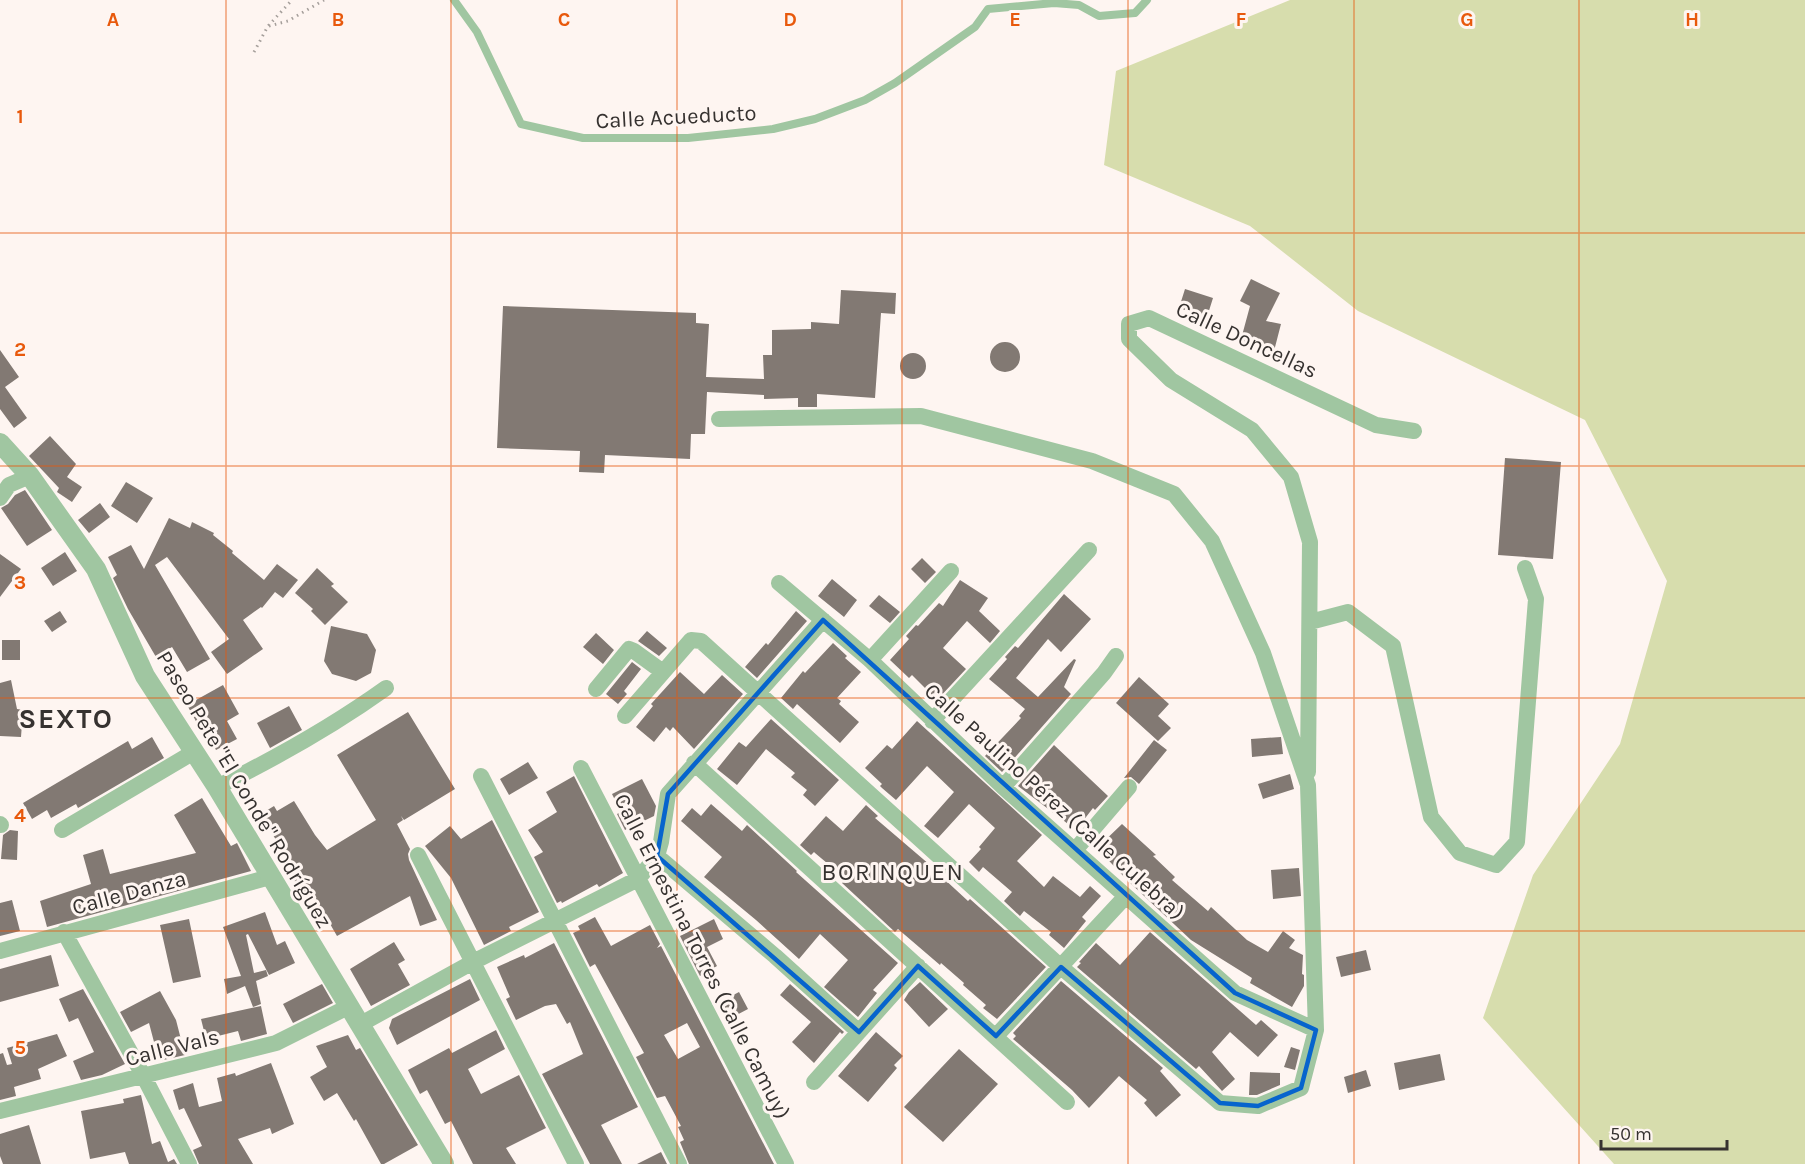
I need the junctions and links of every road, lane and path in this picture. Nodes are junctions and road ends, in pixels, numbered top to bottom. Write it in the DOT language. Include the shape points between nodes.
graph roads {
  1 [pos="292,0"];
  2 [pos="324,0"];
  3 [pos="454,0"];
  4 [pos="1147,0"];
  5 [pos="268,26"];
  6 [pos="254,52"];
  7 [pos="719,419"];
  8 [pos="1413,431"];
  9 [pos="0,443"];
  10 [pos="30,476"];
  11 [pos="0,498"];
  12 [pos="1089,550"];
  13 [pos="1525,568"];
  14 [pos="951,571"];
  15 [pos="779,583"];
  16 [pos="823,620"];
  17 [pos="1310,622"];
  18 [pos="1116,656"];
  19 [pos="870,660"];
  20 [pos="663,672"];
  21 [pos="386,688"];
  22 [pos="596,689"];
  23 [pos="758,692"];
  24 [pos="625,716"];
  25 [pos="932,721"];
  26 [pos="194,752"];
  27 [pos="694,763"];
  28 [pos="581,768"];
  29 [pos="481,776"];
  30 [pos="1308,785"];
  31 [pos="1003,787"];
  32 [pos="1129,787"];
  33 [pos="217,788"];
  34 [pos="62,830"];
  35 [pos="1076,849"];
  36 [pos="418,855"];
  37 [pos="657,856"];
  38 [pos="270,877"];
  39 [pos="638,879"];
  40 [pos="1126,896"];
  41 [pos="556,921"];
  42 [pos="64,933"];
  43 [pos="0,951"];
  44 [pos="473,962"];
  45 [pos="918,966"];
  46 [pos="1061,967"];
  47 [pos="348,1007"];
  48 [pos="359,1025"];
  49 [pos="1316,1030"];
  50 [pos="860,1032"];
  51 [pos="996,1036"];
  52 [pos="144,1077"];
  53 [pos="814,1082"];
  54 [pos="1068,1102"];
  55 [pos="0,1111"];
  56 [pos="189,1164"];
  57 [pos="444,1164"];
  58 [pos="576,1164"];
  59 [pos="679,1164"];
  60 [pos="786,1164"];
  1 -- 5 [label="path"];
  2 -- 5 [label="path" via="288,21"];
  3 -- 4 [label="lane, Calle Acueducto" via="477,32 521,124 583,138 688,138 773,129 815,119 895,83 975,27 988,9 1071,4 1099,16 1135,13"];
  5 -- 6 [label="path"];
  7 -- 30 [label="street" via="921,416 1092,461 1174,494 1212,541 1263,653"];
  8 -- 17 [label="street, Calle Doncellas" via="1376,425 1149,318 1129,324 1129,339 1171,380 1252,430 1291,477 1310,542"];
  9 -- 10 [label="street, Paseo Pete \"El Conde\" Rodríguez"];
  10 -- 11 [label="street" via="9,485"];
  10 -- 26 [label="street, Paseo Pete \"El Conde\" Rodríguez" via="96,568 146,676"];
  12 -- 25 [label="street"];
  13 -- 17 [label="street" via="1536,599 1517,842 1496,865 1460,853 1431,817 1393,646 1348,612"];
  14 -- 19 [label="street"];
  15 -- 16 [label="street, Calle Paulino Pérez (Calle Culebra)"];
  16 -- 19 [label="street, Calle Paulino Pérez (Calle Culebra)"];
  16 -- 23 [label="street"];
  17 -- 30 [label="street, Calle Doncellas"];
  18 -- 31 [label="street"];
  19 -- 25 [label="street, Calle Paulino Pérez (Calle Culebra)"];
  20 -- 22 [label="street" via="629,649"];
  20 -- 23 [label="street" via="691,640 701,641"];
  20 -- 24 [label="street"];
  21 -- 33 [label="street" via="350,714"];
  23 -- 27 [label="street"];
  23 -- 46 [label="street"];
  25 -- 31 [label="street, Calle Paulino Pérez (Calle Culebra)"];
  26 -- 33 [label="street, Paseo Pete \"El Conde\" Rodríguez"];
  26 -- 34 [label="street"];
  27 -- 37 [label="street" via="668,794"];
  27 -- 45 [label="street"];
  28 -- 39 [label="street, Calle Ernestina Torres (Calle Camuy)"];
  29 -- 41 [label="street"];
  30 -- 49 [label="street"];
  31 -- 35 [label="street, Calle Paulino Pérez (Calle Culebra)"];
  32 -- 35 [label="street"];
  33 -- 38 [label="street, Paseo Pete \"El Conde\" Rodríguez"];
  35 -- 40 [label="street, Calle Paulino Pérez (Calle Culebra)"];
  36 -- 44 [label="street"];
  37 -- 39 [label="street"];
  37 -- 50 [label="street"];
  38 -- 42 [label="street, Calle Danza"];
  38 -- 47 [label="street, Paseo Pete \"El Conde\" Rodríguez"];
  39 -- 41 [label="street"];
  39 -- 60 [label="street, Calle Ernestina Torres (Calle Camuy)"];
  40 -- 46 [label="street"];
  40 -- 49 [label="street, Calle Paulino Pérez (Calle Culebra)" via="1235,993"];
  41 -- 44 [label="street"];
  41 -- 59 [label="street"];
  42 -- 43 [label="street, Calle Danza"];
  42 -- 52 [label="street"];
  44 -- 48 [label="street"];
  44 -- 58 [label="street"];
  45 -- 50 [label="street"];
  45 -- 51 [label="street"];
  46 -- 49 [label="street" via="1220,1103 1258,1106 1300,1088"];
  46 -- 51 [label="street"];
  47 -- 48 [label="street, Paseo Pete \"El Conde\" Rodríguez"];
  47 -- 52 [label="street, Calle Vals" via="276,1044"];
  48 -- 57 [label="street, Paseo Pete \"El Conde\" Rodríguez"];
  50 -- 53 [label="street"];
  51 -- 54 [label="street"];
  52 -- 55 [label="street, Calle Vals"];
  52 -- 56 [label="street"];
}
